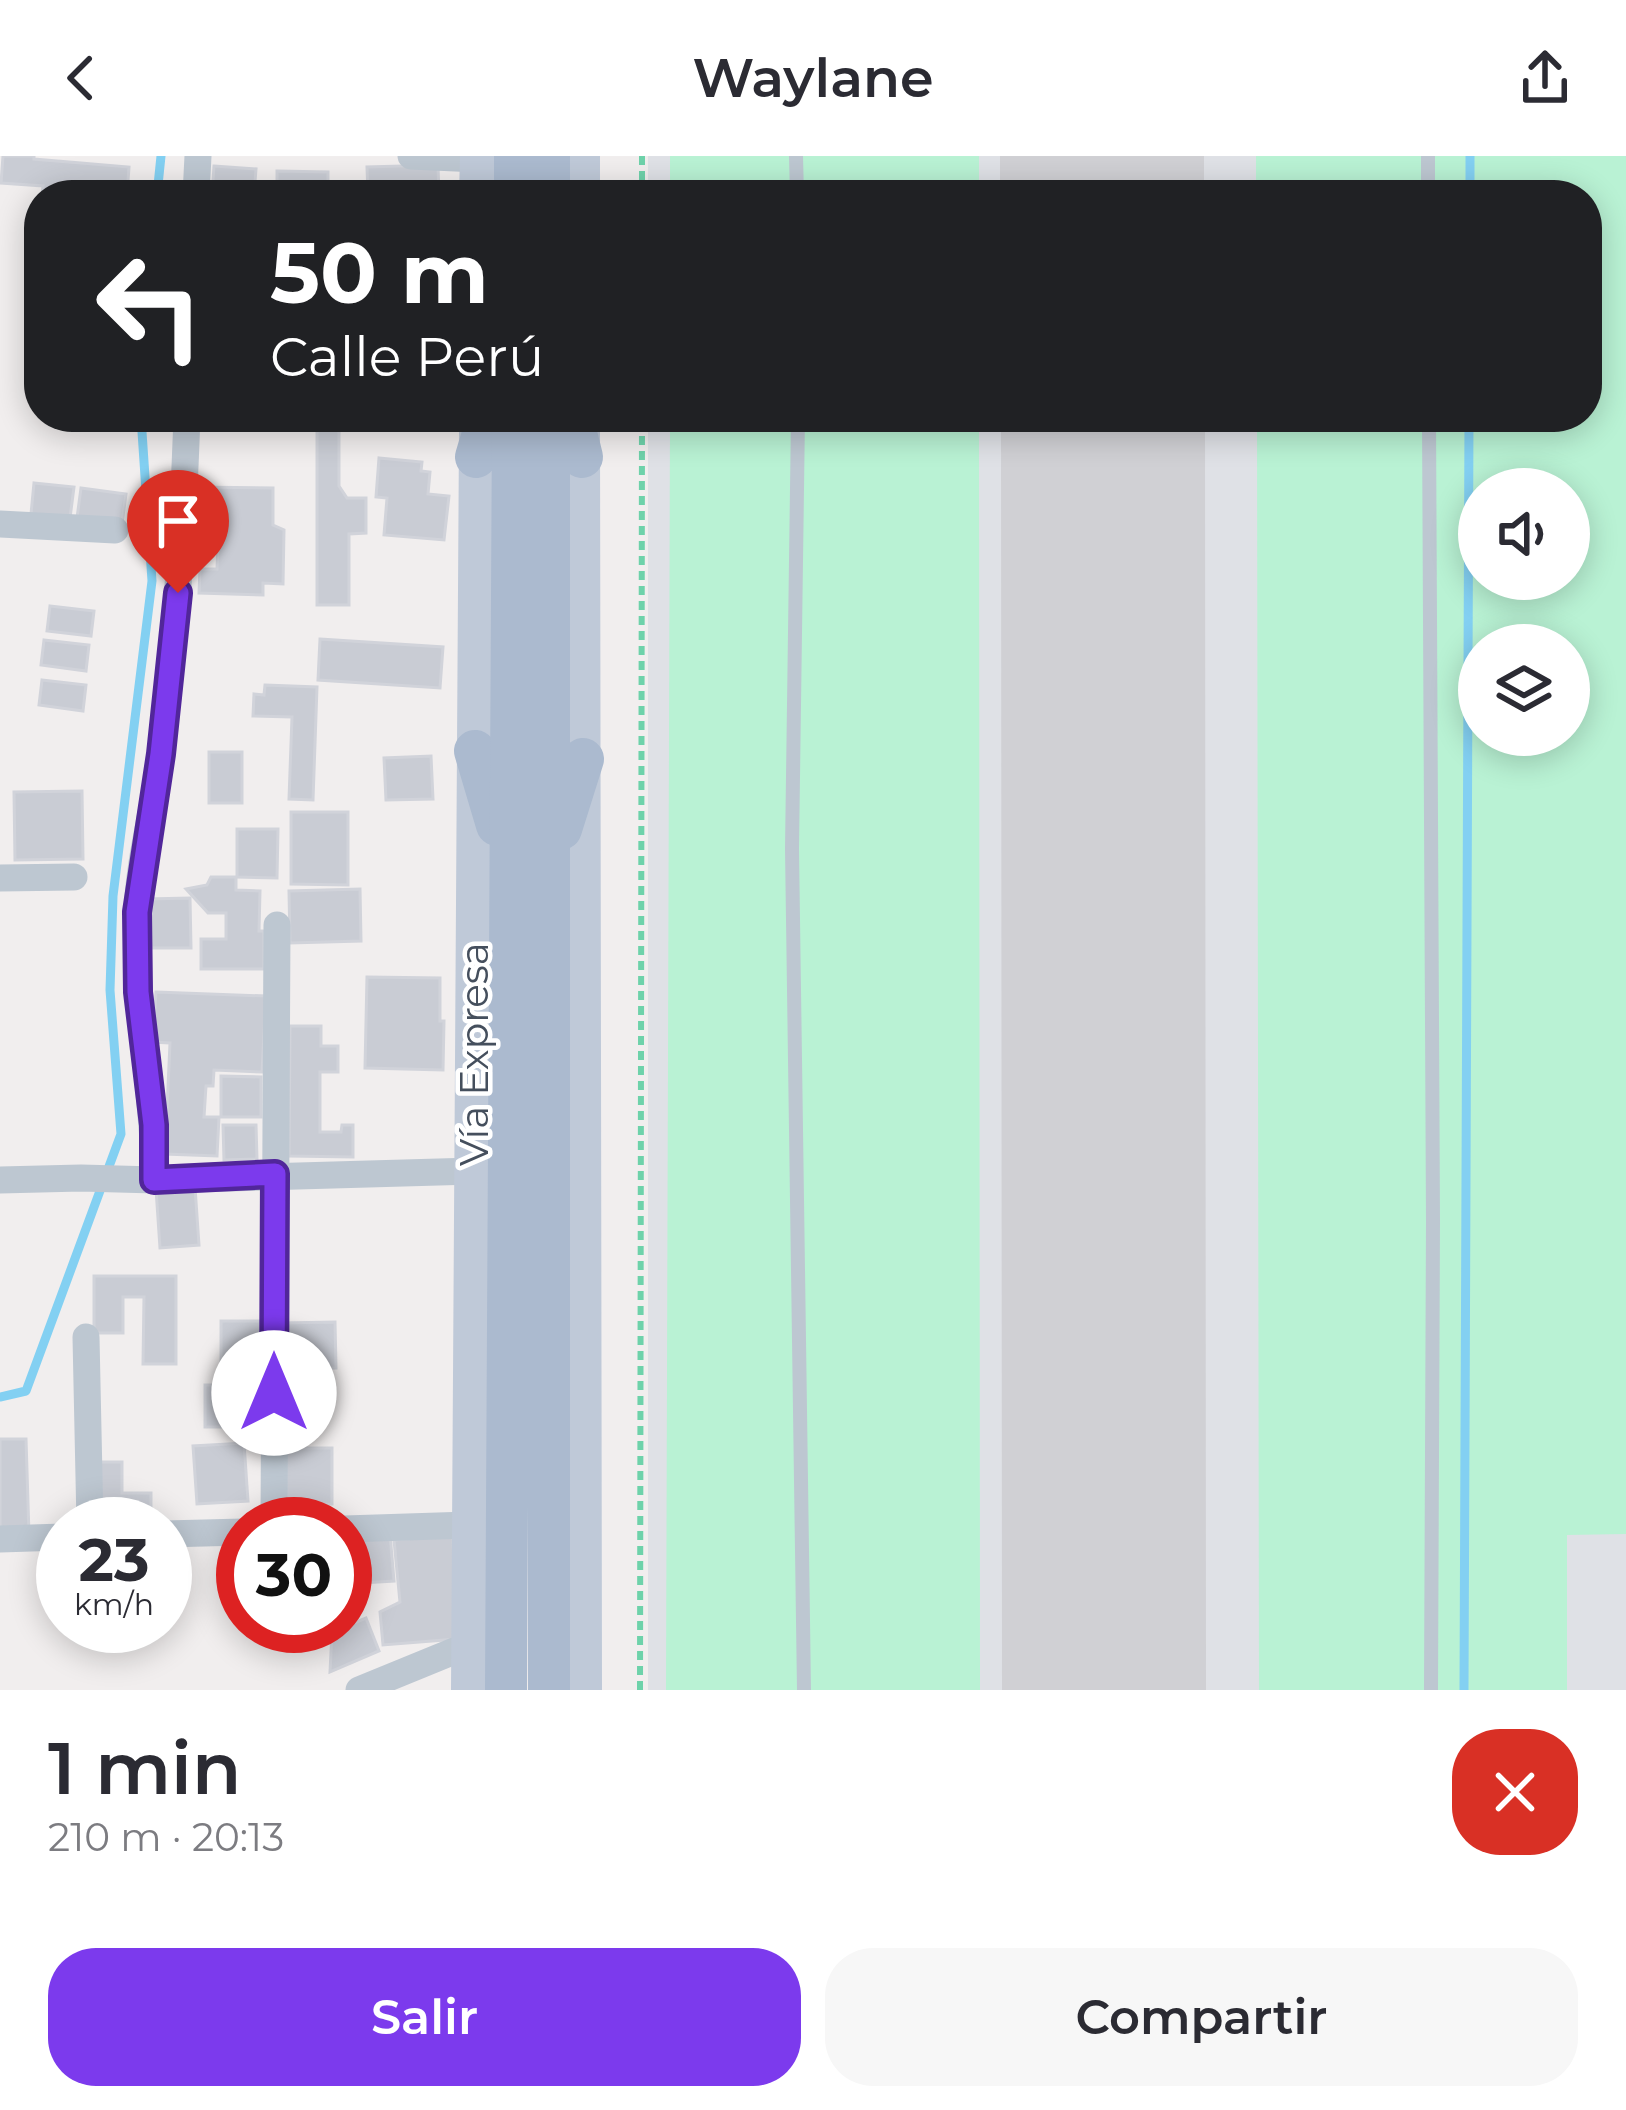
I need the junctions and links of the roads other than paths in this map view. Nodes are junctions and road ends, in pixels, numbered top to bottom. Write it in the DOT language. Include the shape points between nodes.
graph roads {
  1 [pos="411,156"];
  2 [pos="487,166"];
  3 [pos="186,432"];
  4 [pos="480,432"];
  5 [pos="514,432"];
  6 [pos="548,432"];
  7 [pos="579,432"];
  8 [pos="798,432"];
  9 [pos="1430,432"];
  10 [pos="0,524"];
  11 [pos="115,530"];
  12 [pos="476,751"];
  13 [pos="583,759"];
  14 [pos="529,870"];
  15 [pos="74,877"];
  16 [pos="0,878"];
  17 [pos="278,925"];
  18 [pos="474,1171"];
  19 [pos="275,1174"];
  20 [pos="0,1180"];
  21 [pos="154,1180"];
  22 [pos="86,1337"];
  23 [pos="89,1497"];
  24 [pos="274,1497"];
  25 [pos="470,1525"];
  26 [pos="372,1527"];
  27 [pos="36,1538"];
  28 [pos="0,1539"];
  29 [pos="469,1645"];
  30 [pos="359,1690"];
  31 [pos="469,1690"];
  32 [pos="506,1690"];
  33 [pos="549,1690"];
  34 [pos="584,1690"];
  35 [pos="805,1690"];
  36 [pos="1431,1690"];
  1 -- 2 [label="street"];
  3 -- 21 [label="street" via="174,632 137,912"];
  4 -- 12 [label="main road, Vía Expresa"];
  5 -- 14 [label="main road, Vía Expresa"];
  6 -- 14 [label="main road, Vía Expresa"];
  7 -- 13 [label="main road"];
  8 -- 35 [label="lane" via="792,849"];
  9 -- 36 [label="lane"];
  10 -- 11 [label="street"];
  12 -- 14 [label="main road"];
  12 -- 18 [label="main road, Vía Expresa"];
  13 -- 14 [label="main road"];
  13 -- 34 [label="main road"];
  14 -- 32 [label="main road, Vía Expresa"];
  14 -- 33 [label="main road, Vía Expresa"];
  15 -- 16 [label="street"];
  17 -- 19 [label="street"];
  18 -- 19 [label="street"];
  18 -- 25 [label="main road, Vía Expresa"];
  19 -- 21 [label="street"];
  19 -- 24 [label="street"];
  20 -- 21 [label="street"];
  22 -- 23 [label="street"];
  25 -- 26 [label="street"];
  25 -- 29 [label="main road, Vía Expresa"];
  27 -- 28 [label="street"];
  29 -- 30 [label="street"];
  29 -- 31 [label="main road, Vía Expresa"];
}
